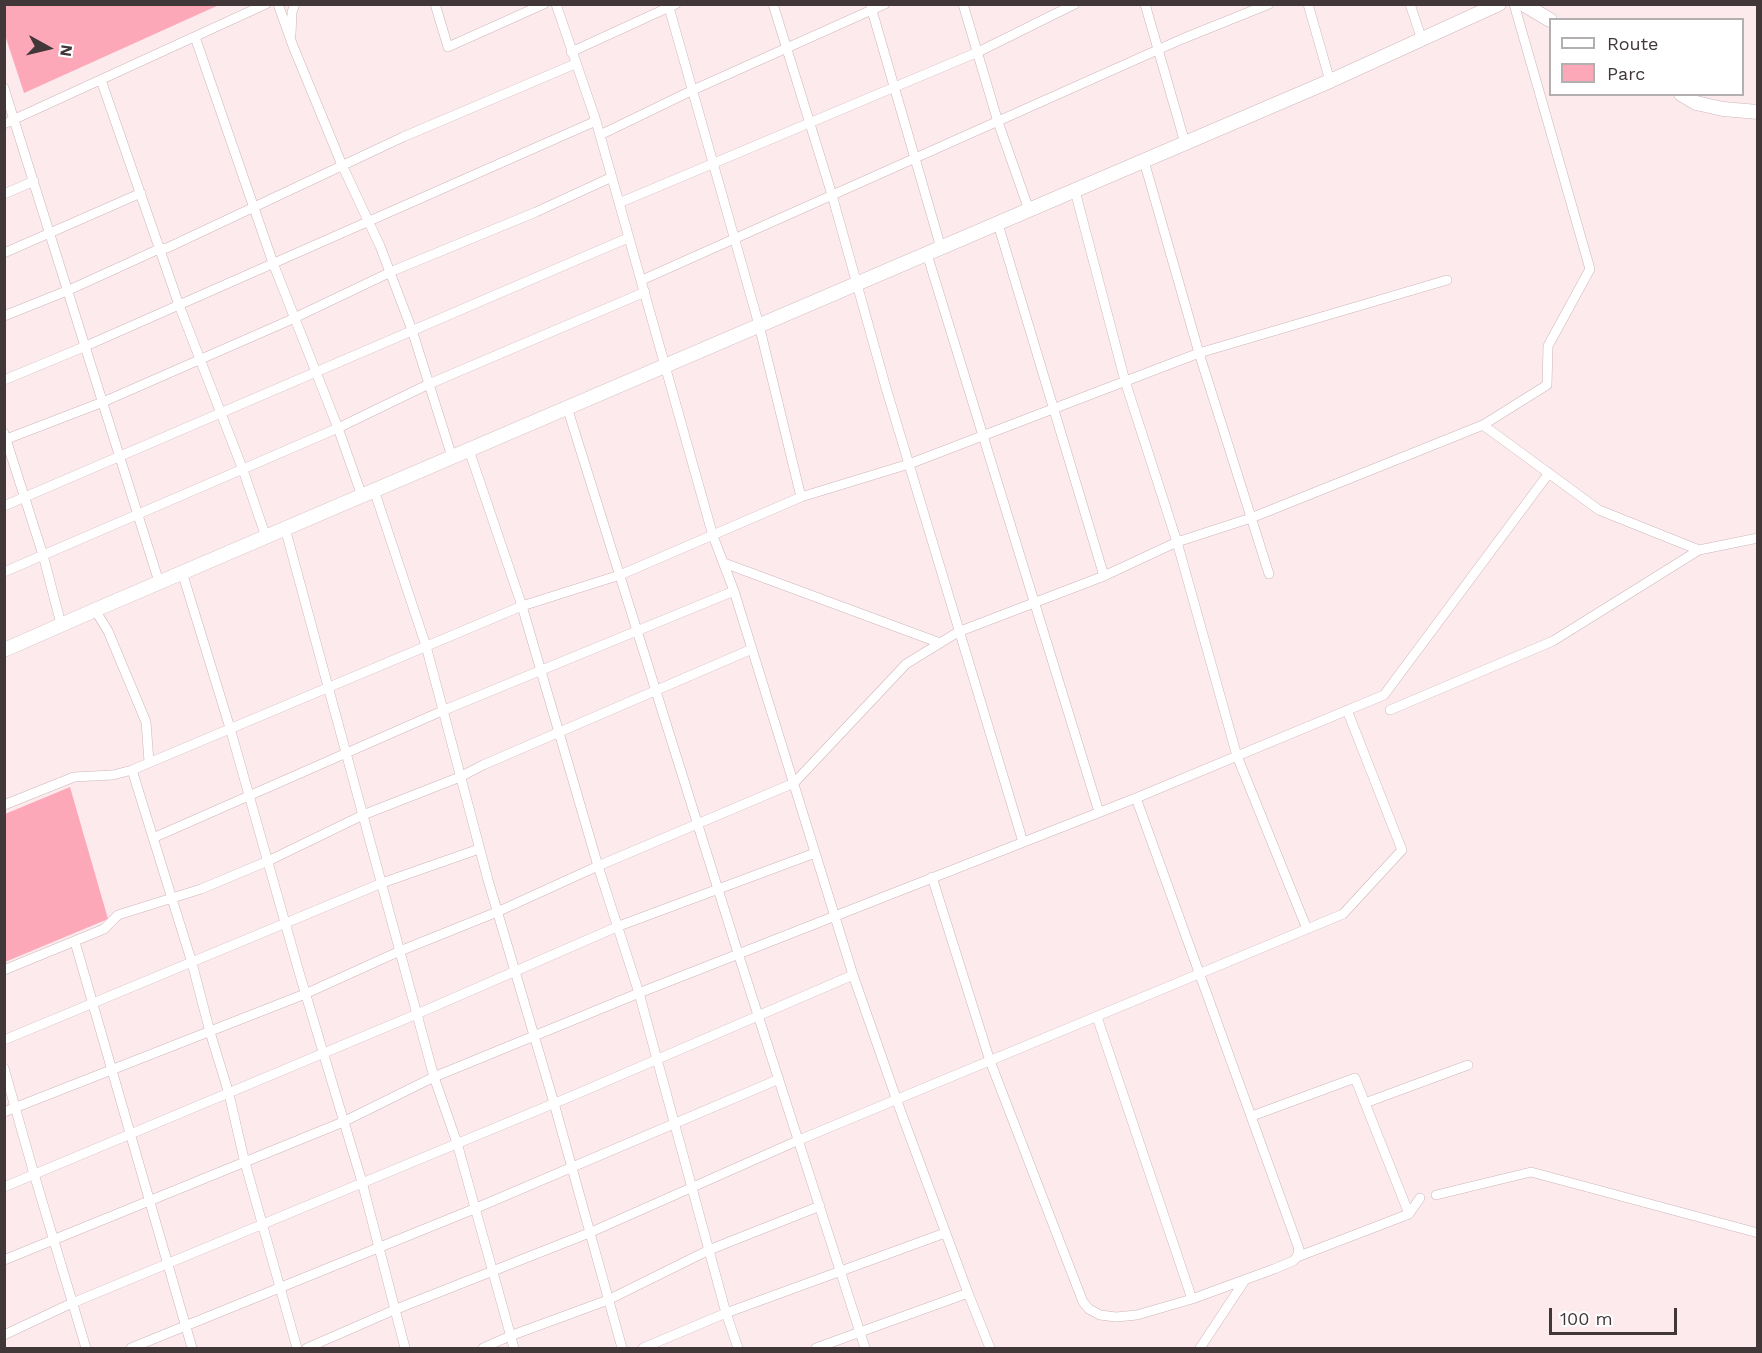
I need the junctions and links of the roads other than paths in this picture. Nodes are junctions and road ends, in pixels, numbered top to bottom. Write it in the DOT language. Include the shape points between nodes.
graph roads {
  1 [pos="266,4"];
  2 [pos="278,4"];
  3 [pos="295,4"];
  4 [pos="435,4"];
  5 [pos="544,4"];
  6 [pos="556,4"];
  7 [pos="772,4"];
  8 [pos="885,4"];
  9 [pos="963,4"];
  10 [pos="1075,4"];
  11 [pos="1145,4"];
  12 [pos="1269,4"];
  13 [pos="1308,4"];
  14 [pos="1410,4"];
  15 [pos="1499,4"];
  16 [pos="1514,4"];
  17 [pos="1523,4"];
  18 [pos="671,6"];
  19 [pos="871,7"];
  20 [pos="1549,19"];
  21 [pos="195,37"];
  22 [pos="1422,40"];
  23 [pos="293,46"];
  24 [pos="787,48"];
  25 [pos="1158,50"];
  26 [pos="571,52"];
  27 [pos="978,52"];
  28 [pos="575,64"];
  29 [pos="101,80"];
  30 [pos="1330,81"];
  31 [pos="894,87"];
  32 [pos="4,88"];
  33 [pos="693,90"];
  34 [pos="1684,96"];
  35 [pos="1758,112"];
  36 [pos="14,119"];
  37 [pos="596,121"];
  38 [pos="998,122"];
  39 [pos="809,123"];
  40 [pos="4,124"];
  41 [pos="600,135"];
  42 [pos="1185,143"];
  43 [pos="916,158"];
  44 [pos="1144,161"];
  45 [pos="713,163"];
  46 [pos="342,165"];
  47 [pos="612,177"];
  48 [pos="34,181"];
  49 [pos="1075,191"];
  50 [pos="141,193"];
  51 [pos="4,194"];
  52 [pos="832,195"];
  53 [pos="619,203"];
  54 [pos="252,206"];
  55 [pos="1029,210"];
  56 [pos="368,221"];
  57 [pos="998,224"];
  58 [pos="50,232"];
  59 [pos="628,238"];
  60 [pos="735,239"];
  61 [pos="941,248"];
  62 [pos="159,249"];
  63 [pos="4,253"];
  64 [pos="927,254"];
  65 [pos="273,264"];
  66 [pos="390,273"];
  67 [pos="642,280"];
  68 [pos="1447,280"];
  69 [pos="858,283"];
  70 [pos="69,290"];
  71 [pos="645,292"];
  72 [pos="179,305"];
  73 [pos="4,316"];
  74 [pos="294,317"];
  75 [pos="759,325"];
  76 [pos="412,330"];
  77 [pos="86,346"];
  78 [pos="1199,353"];
  79 [pos="201,359"];
  80 [pos="664,366"];
  81 [pos="316,372"];
  82 [pos="4,380"];
  83 [pos="1125,381"];
  84 [pos="429,384"];
  85 [pos="102,402"];
  86 [pos="567,407"];
  87 [pos="1054,409"];
  88 [pos="221,412"];
  89 [pos="1483,424"];
  90 [pos="338,428"];
  91 [pos="983,436"];
  92 [pos="5,437"];
  93 [pos="469,450"];
  94 [pos="119,456"];
  95 [pos="452,457"];
  96 [pos="909,464"];
  97 [pos="243,470"];
  98 [pos="1549,473"];
  99 [pos="368,493"];
  100 [pos="801,497"];
  101 [pos="24,498"];
  102 [pos="4,506"];
  103 [pos="138,514"];
  104 [pos="1251,518"];
  105 [pos="285,528"];
  106 [pos="713,536"];
  107 [pos="266,537"];
  108 [pos="1758,538"];
  109 [pos="1177,542"];
  110 [pos="1699,550"];
  111 [pos="44,555"];
  112 [pos="724,563"];
  113 [pos="4,572"];
  114 [pos="182,572"];
  115 [pos="1269,574"];
  116 [pos="620,575"];
  117 [pos="1104,576"];
  118 [pos="159,582"];
  119 [pos="734,591"];
  120 [pos="1034,603"];
  121 [pos="522,606"];
  122 [pos="95,610"];
  123 [pos="61,624"];
  124 [pos="637,629"];
  125 [pos="958,632"];
  126 [pos="940,643"];
  127 [pos="426,646"];
  128 [pos="752,649"];
  129 [pos="4,650"];
  130 [pos="541,670"];
  131 [pos="329,686"];
  132 [pos="656,690"];
  133 [pos="1347,710"];
  134 [pos="1390,710"];
  135 [pos="442,711"];
  136 [pos="230,728"];
  137 [pos="560,733"];
  138 [pos="348,753"];
  139 [pos="1237,756"];
  140 [pos="149,762"];
  141 [pos="132,770"];
  142 [pos="460,777"];
  143 [pos="794,783"];
  144 [pos="249,795"];
  145 [pos="1136,798"];
  146 [pos="4,805"];
  147 [pos="1099,812"];
  148 [pos="363,814"];
  149 [pos="698,824"];
  150 [pos="153,838"];
  151 [pos="1023,842"];
  152 [pos="479,849"];
  153 [pos="815,853"];
  154 [pos="268,861"];
  155 [pos="598,866"];
  156 [pos="932,877"];
  157 [pos="382,883"];
  158 [pos="718,890"];
  159 [pos="172,899"];
  160 [pos="497,912"];
  161 [pos="835,915"];
  162 [pos="285,924"];
  163 [pos="619,926"];
  164 [pos="1307,929"];
  165 [pos="75,942"];
  166 [pos="400,951"];
  167 [pos="738,953"];
  168 [pos="192,963"];
  169 [pos="4,970"];
  170 [pos="515,972"];
  171 [pos="1201,973"];
  172 [pos="853,975"];
  173 [pos="639,993"];
  174 [pos="305,994"];
  175 [pos="92,1005"];
  176 [pos="417,1014"];
  177 [pos="758,1016"];
  178 [pos="1097,1017"];
  179 [pos="210,1032"];
  180 [pos="534,1036"];
  181 [pos="4,1040"];
  182 [pos="323,1054"];
  183 [pos="658,1059"];
  184 [pos="990,1061"];
  185 [pos="1468,1065"];
  186 [pos="4,1068"];
  187 [pos="112,1070"];
  188 [pos="434,1077"];
  189 [pos="779,1079"];
  190 [pos="229,1094"];
  191 [pos="897,1100"];
  192 [pos="554,1103"];
  193 [pos="1365,1103"];
  194 [pos="16,1107"];
  195 [pos="4,1112"];
  196 [pos="1252,1116"];
  197 [pos="343,1122"];
  198 [pos="675,1122"];
  199 [pos="129,1134"];
  200 [pos="799,1140"];
  201 [pos="457,1143"];
  202 [pos="245,1163"];
  203 [pos="572,1167"];
  204 [pos="34,1174"];
  205 [pos="362,1182"];
  206 [pos="4,1187"];
  207 [pos="692,1188"];
  208 [pos="1436,1195"];
  209 [pos="1420,1198"];
  210 [pos="149,1202"];
  211 [pos="820,1206"];
  212 [pos="474,1209"];
  213 [pos="1409,1214"];
  214 [pos="262,1223"];
  215 [pos="589,1233"];
  216 [pos="945,1233"];
  217 [pos="1758,1233"];
  218 [pos="54,1240"];
  219 [pos="378,1247"];
  220 [pos="709,1250"];
  221 [pos="1297,1257"];
  222 [pos="4,1260"];
  223 [pos="166,1263"];
  224 [pos="493,1270"];
  225 [pos="841,1272"];
  226 [pos="1245,1280"];
  227 [pos="279,1289"];
  228 [pos="968,1293"];
  229 [pos="1192,1299"];
  230 [pos="608,1300"];
  231 [pos="73,1302"];
  232 [pos="394,1310"];
  233 [pos="726,1312"];
  234 [pos="186,1325"];
  235 [pos="860,1331"];
  236 [pos="4,1335"];
  237 [pos="510,1336"];
  238 [pos="86,1348"];
  239 [pos="131,1348"];
  240 [pos="192,1348"];
  241 [pos="297,1348"];
  242 [pos="307,1348"];
  243 [pos="405,1348"];
  244 [pos="483,1348"];
  245 [pos="514,1348"];
  246 [pos="622,1348"];
  247 [pos="643,1348"];
  248 [pos="738,1348"];
  249 [pos="816,1348"];
  250 [pos="865,1348"];
  251 [pos="990,1348"];
  252 [pos="1200,1348"];
  1 -- 21 [label="street"];
  2 -- 23 [label="street"];
  3 -- 23 [label="street"];
  4 -- 5 [label="street" via="448,47"];
  6 -- 26 [label="street"];
  7 -- 24 [label="street"];
  8 -- 19 [label="street"];
  9 -- 27 [label="street"];
  10 -- 27 [label="street"];
  11 -- 25 [label="street"];
  12 -- 25 [label="street"];
  13 -- 30 [label="street"];
  14 -- 22 [label="street"];
  15 -- 22 [label="street"];
  16 -- 89 [label="street" via="1590,269 1548,346 1547,385"];
  17 -- 20 [label="street"];
  18 -- 26 [label="street"];
  18 -- 33 [label="street"];
  19 -- 24 [label="street"];
  19 -- 31 [label="street"];
  21 -- 29 [label="street"];
  21 -- 54 [label="street"];
  22 -- 30 [label="street"];
  23 -- 46 [label="street"];
  24 -- 33 [label="street"];
  24 -- 39 [label="street"];
  25 -- 38 [label="street"];
  25 -- 42 [label="street"];
  26 -- 28 [label="street"];
  27 -- 31 [label="street"];
  27 -- 38 [label="street"];
  28 -- 37 [label="street"];
  28 -- 46 [label="street"];
  29 -- 36 [label="street"];
  29 -- 50 [label="street"];
  30 -- 42 [label="street"];
  31 -- 39 [label="street"];
  31 -- 43 [label="street"];
  32 -- 36 [label="street"];
  33 -- 41 [label="street"];
  33 -- 45 [label="street"];
  34 -- 35 [label="street" via="1723,110"];
  36 -- 40 [label="street"];
  36 -- 48 [label="street"];
  37 -- 41 [label="street"];
  37 -- 56 [label="street"];
  38 -- 43 [label="street"];
  38 -- 55 [label="street"];
  39 -- 45 [label="street"];
  39 -- 52 [label="street"];
  41 -- 47 [label="street"];
  42 -- 44 [label="street"];
  43 -- 52 [label="street"];
  43 -- 61 [label="street"];
  44 -- 49 [label="street"];
  44 -- 78 [label="street"];
  45 -- 53 [label="street"];
  45 -- 60 [label="street"];
  46 -- 54 [label="street"];
  46 -- 56 [label="street"];
  47 -- 53 [label="street"];
  47 -- 66 [label="street"];
  48 -- 51 [label="street"];
  48 -- 58 [label="street"];
  49 -- 55 [label="street"];
  49 -- 83 [label="street"];
  50 -- 58 [label="street"];
  50 -- 62 [label="street"];
  52 -- 60 [label="street"];
  52 -- 69 [label="street"];
  53 -- 59 [label="street"];
  54 -- 62 [label="street"];
  54 -- 65 [label="street"];
  55 -- 57 [label="street"];
  56 -- 65 [label="street"];
  56 -- 66 [label="street"];
  57 -- 61 [label="street"];
  57 -- 87 [label="street"];
  58 -- 63 [label="street"];
  58 -- 70 [label="street"];
  59 -- 67 [label="street"];
  59 -- 76 [label="street"];
  60 -- 67 [label="street"];
  60 -- 75 [label="street"];
  61 -- 64 [label="street"];
  62 -- 70 [label="street"];
  62 -- 72 [label="street"];
  64 -- 69 [label="street"];
  64 -- 91 [label="street"];
  65 -- 72 [label="street"];
  65 -- 74 [label="street"];
  66 -- 74 [label="street"];
  66 -- 76 [label="street"];
  67 -- 71 [label="street"];
  68 -- 78 [label="street"];
  69 -- 75 [label="street"];
  69 -- 96 [label="street"];
  70 -- 73 [label="street"];
  70 -- 77 [label="street"];
  71 -- 80 [label="street"];
  71 -- 84 [label="street"];
  72 -- 77 [label="street"];
  72 -- 79 [label="street"];
  74 -- 79 [label="street"];
  74 -- 81 [label="street"];
  75 -- 80 [label="street"];
  75 -- 100 [label="street"];
  76 -- 81 [label="street"];
  76 -- 84 [label="street"];
  77 -- 82 [label="street"];
  77 -- 85 [label="street"];
  78 -- 83 [label="street"];
  78 -- 104 [label="street"];
  79 -- 85 [label="street"];
  79 -- 88 [label="street"];
  80 -- 86 [label="street"];
  80 -- 106 [label="street"];
  81 -- 88 [label="street"];
  81 -- 90 [label="street"];
  83 -- 87 [label="street"];
  83 -- 109 [label="street"];
  84 -- 90 [label="street"];
  84 -- 95 [label="street"];
  85 -- 92 [label="street"];
  85 -- 94 [label="street"];
  86 -- 93 [label="street"];
  86 -- 116 [label="street"];
  87 -- 91 [label="street"];
  87 -- 117 [label="street"];
  88 -- 94 [label="street"];
  88 -- 97 [label="street"];
  89 -- 98 [label="street"];
  89 -- 104 [label="street"];
  90 -- 97 [label="street"];
  90 -- 99 [label="street"];
  91 -- 96 [label="street"];
  91 -- 120 [label="street"];
  92 -- 101 [label="street"];
  93 -- 95 [label="street"];
  93 -- 121 [label="street"];
  94 -- 101 [label="street"];
  94 -- 103 [label="street"];
  95 -- 99 [label="street"];
  96 -- 100 [label="street"];
  96 -- 125 [label="street"];
  97 -- 103 [label="street"];
  97 -- 107 [label="street"];
  98 -- 110 [label="street" via="1599,510"];
  98 -- 133 [label="street" via="1384,695"];
  99 -- 105 [label="street"];
  99 -- 127 [label="street"];
  100 -- 106 [label="street"];
  101 -- 102 [label="street"];
  101 -- 111 [label="street"];
  103 -- 111 [label="street"];
  103 -- 118 [label="street"];
  104 -- 109 [label="street"];
  104 -- 115 [label="street"];
  105 -- 107 [label="street"];
  105 -- 131 [label="street"];
  106 -- 112 [label="street"];
  106 -- 116 [label="street"];
  107 -- 114 [label="street"];
  108 -- 110 [label="street"];
  109 -- 117 [label="street"];
  109 -- 139 [label="street"];
  110 -- 134 [label="street" via="1553,641"];
  111 -- 113 [label="street"];
  111 -- 123 [label="street"];
  112 -- 119 [label="street"];
  112 -- 126 [label="street"];
  114 -- 118 [label="street"];
  114 -- 136 [label="street"];
  116 -- 121 [label="street"];
  116 -- 124 [label="street"];
  117 -- 120 [label="street"];
  118 -- 122 [label="street"];
  119 -- 124 [label="street"];
  119 -- 128 [label="street"];
  120 -- 125 [label="street"];
  120 -- 147 [label="street"];
  121 -- 127 [label="street"];
  121 -- 130 [label="street"];
  122 -- 123 [label="street"];
  122 -- 140 [label="street" via="108,631 146,722"];
  123 -- 129 [label="street"];
  124 -- 130 [label="street"];
  124 -- 132 [label="street"];
  125 -- 126 [label="street"];
  125 -- 151 [label="street"];
  126 -- 143 [label="street" via="906,664"];
  127 -- 131 [label="street"];
  127 -- 135 [label="street"];
  128 -- 132 [label="street"];
  128 -- 143 [label="street"];
  130 -- 135 [label="street"];
  130 -- 137 [label="street"];
  131 -- 136 [label="street"];
  131 -- 138 [label="street"];
  132 -- 137 [label="street"];
  132 -- 149 [label="street"];
  133 -- 139 [label="street"];
  133 -- 164 [label="street" via="1402,850 1343,914"];
  135 -- 138 [label="street"];
  135 -- 142 [label="street"];
  136 -- 140 [label="street"];
  136 -- 144 [label="street"];
  137 -- 142 [label="street"];
  137 -- 155 [label="street"];
  138 -- 144 [label="street"];
  138 -- 148 [label="street"];
  139 -- 145 [label="street"];
  139 -- 164 [label="street"];
  140 -- 141 [label="street"];
  141 -- 146 [label="street" via="74,777"];
  141 -- 150 [label="street"];
  142 -- 148 [label="street"];
  142 -- 152 [label="street"];
  143 -- 149 [label="street"];
  143 -- 153 [label="street"];
  144 -- 150 [label="street"];
  144 -- 154 [label="street"];
  145 -- 147 [label="street"];
  145 -- 171 [label="street"];
  147 -- 151 [label="street"];
  148 -- 154 [label="street"];
  148 -- 157 [label="street"];
  149 -- 155 [label="street"];
  149 -- 158 [label="street"];
  150 -- 159 [label="street"];
  151 -- 156 [label="street"];
  152 -- 157 [label="street"];
  152 -- 160 [label="street"];
  153 -- 158 [label="street"];
  153 -- 161 [label="street"];
  154 -- 159 [label="street"];
  154 -- 162 [label="street"];
  155 -- 160 [label="street"];
  155 -- 163 [label="street"];
  156 -- 161 [label="street"];
  156 -- 184 [label="street"];
  157 -- 162 [label="street"];
  157 -- 166 [label="street"];
  158 -- 163 [label="street"];
  158 -- 167 [label="street"];
  159 -- 165 [label="street" via="118,915 104,929"];
  159 -- 168 [label="street"];
  160 -- 166 [label="street"];
  160 -- 170 [label="street"];
  161 -- 167 [label="street"];
  161 -- 172 [label="street"];
  162 -- 168 [label="street"];
  162 -- 174 [label="street"];
  163 -- 170 [label="street"];
  163 -- 173 [label="street"];
  164 -- 171 [label="street"];
  165 -- 169 [label="street"];
  165 -- 175 [label="street"];
  166 -- 174 [label="street"];
  166 -- 176 [label="street"];
  167 -- 173 [label="street"];
  167 -- 177 [label="street"];
  168 -- 175 [label="street"];
  168 -- 179 [label="street"];
  170 -- 176 [label="street"];
  170 -- 180 [label="street"];
  171 -- 178 [label="street"];
  171 -- 196 [label="street"];
  172 -- 177 [label="street"];
  172 -- 191 [label="street"];
  173 -- 180 [label="street"];
  173 -- 183 [label="street"];
  174 -- 179 [label="street"];
  174 -- 182 [label="street"];
  175 -- 181 [label="street"];
  175 -- 187 [label="street"];
  176 -- 182 [label="street"];
  176 -- 188 [label="street"];
  177 -- 183 [label="street"];
  177 -- 189 [label="street"];
  178 -- 184 [label="street"];
  178 -- 229 [label="street"];
  179 -- 187 [label="street"];
  179 -- 190 [label="street"];
  180 -- 188 [label="street"];
  180 -- 192 [label="street"];
  182 -- 190 [label="street"];
  182 -- 197 [label="street"];
  183 -- 192 [label="street"];
  183 -- 198 [label="street"];
  184 -- 191 [label="street"];
  184 -- 229 [label="street" via="1083,1302 1100,1315 1116,1317"];
  185 -- 193 [label="street"];
  186 -- 194 [label="street"];
  187 -- 194 [label="street"];
  187 -- 199 [label="street"];
  188 -- 197 [label="street"];
  188 -- 201 [label="street"];
  189 -- 198 [label="street"];
  189 -- 200 [label="street"];
  190 -- 199 [label="street"];
  190 -- 202 [label="street"];
  191 -- 200 [label="street"];
  191 -- 216 [label="street"];
  192 -- 201 [label="street"];
  192 -- 203 [label="street"];
  193 -- 196 [label="street" via="1355,1078"];
  193 -- 213 [label="street"];
  194 -- 195 [label="street"];
  194 -- 204 [label="street"];
  196 -- 221 [label="street" via="1299,1249"];
  197 -- 202 [label="street"];
  197 -- 205 [label="street"];
  198 -- 203 [label="street"];
  198 -- 207 [label="street"];
  199 -- 204 [label="street"];
  199 -- 210 [label="street"];
  200 -- 207 [label="street"];
  200 -- 211 [label="street"];
  201 -- 205 [label="street"];
  201 -- 212 [label="street"];
  202 -- 210 [label="street"];
  202 -- 214 [label="street"];
  203 -- 212 [label="street"];
  203 -- 215 [label="street"];
  204 -- 206 [label="street"];
  204 -- 218 [label="street"];
  205 -- 214 [label="street"];
  205 -- 219 [label="street"];
  207 -- 215 [label="street"];
  207 -- 220 [label="street"];
  208 -- 217 [label="street" via="1531,1172"];
  209 -- 213 [label="street"];
  210 -- 218 [label="street"];
  210 -- 223 [label="street"];
  211 -- 220 [label="street"];
  211 -- 225 [label="street"];
  212 -- 219 [label="street"];
  212 -- 224 [label="street"];
  213 -- 221 [label="street"];
  214 -- 223 [label="street"];
  214 -- 227 [label="street"];
  215 -- 224 [label="street"];
  215 -- 230 [label="street"];
  216 -- 225 [label="street"];
  216 -- 228 [label="street"];
  218 -- 222 [label="street"];
  218 -- 231 [label="street"];
  219 -- 227 [label="street"];
  219 -- 232 [label="street"];
  220 -- 230 [label="street"];
  220 -- 233 [label="street"];
  221 -- 226 [label="street"];
  223 -- 231 [label="street"];
  223 -- 234 [label="street"];
  224 -- 232 [label="street"];
  224 -- 237 [label="street"];
  225 -- 233 [label="street"];
  225 -- 235 [label="street"];
  226 -- 229 [label="street"];
  226 -- 252 [label="street"];
  227 -- 234 [label="street"];
  227 -- 241 [label="street"];
  228 -- 235 [label="street"];
  228 -- 251 [label="street"];
  230 -- 237 [label="street"];
  230 -- 246 [label="street"];
  231 -- 236 [label="street"];
  231 -- 238 [label="street"];
  232 -- 242 [label="street"];
  232 -- 243 [label="street"];
  233 -- 247 [label="street"];
  233 -- 248 [label="street"];
  234 -- 239 [label="street"];
  234 -- 240 [label="street"];
  235 -- 249 [label="street"];
  235 -- 250 [label="street"];
  237 -- 244 [label="street"];
  237 -- 245 [label="street"];
}
